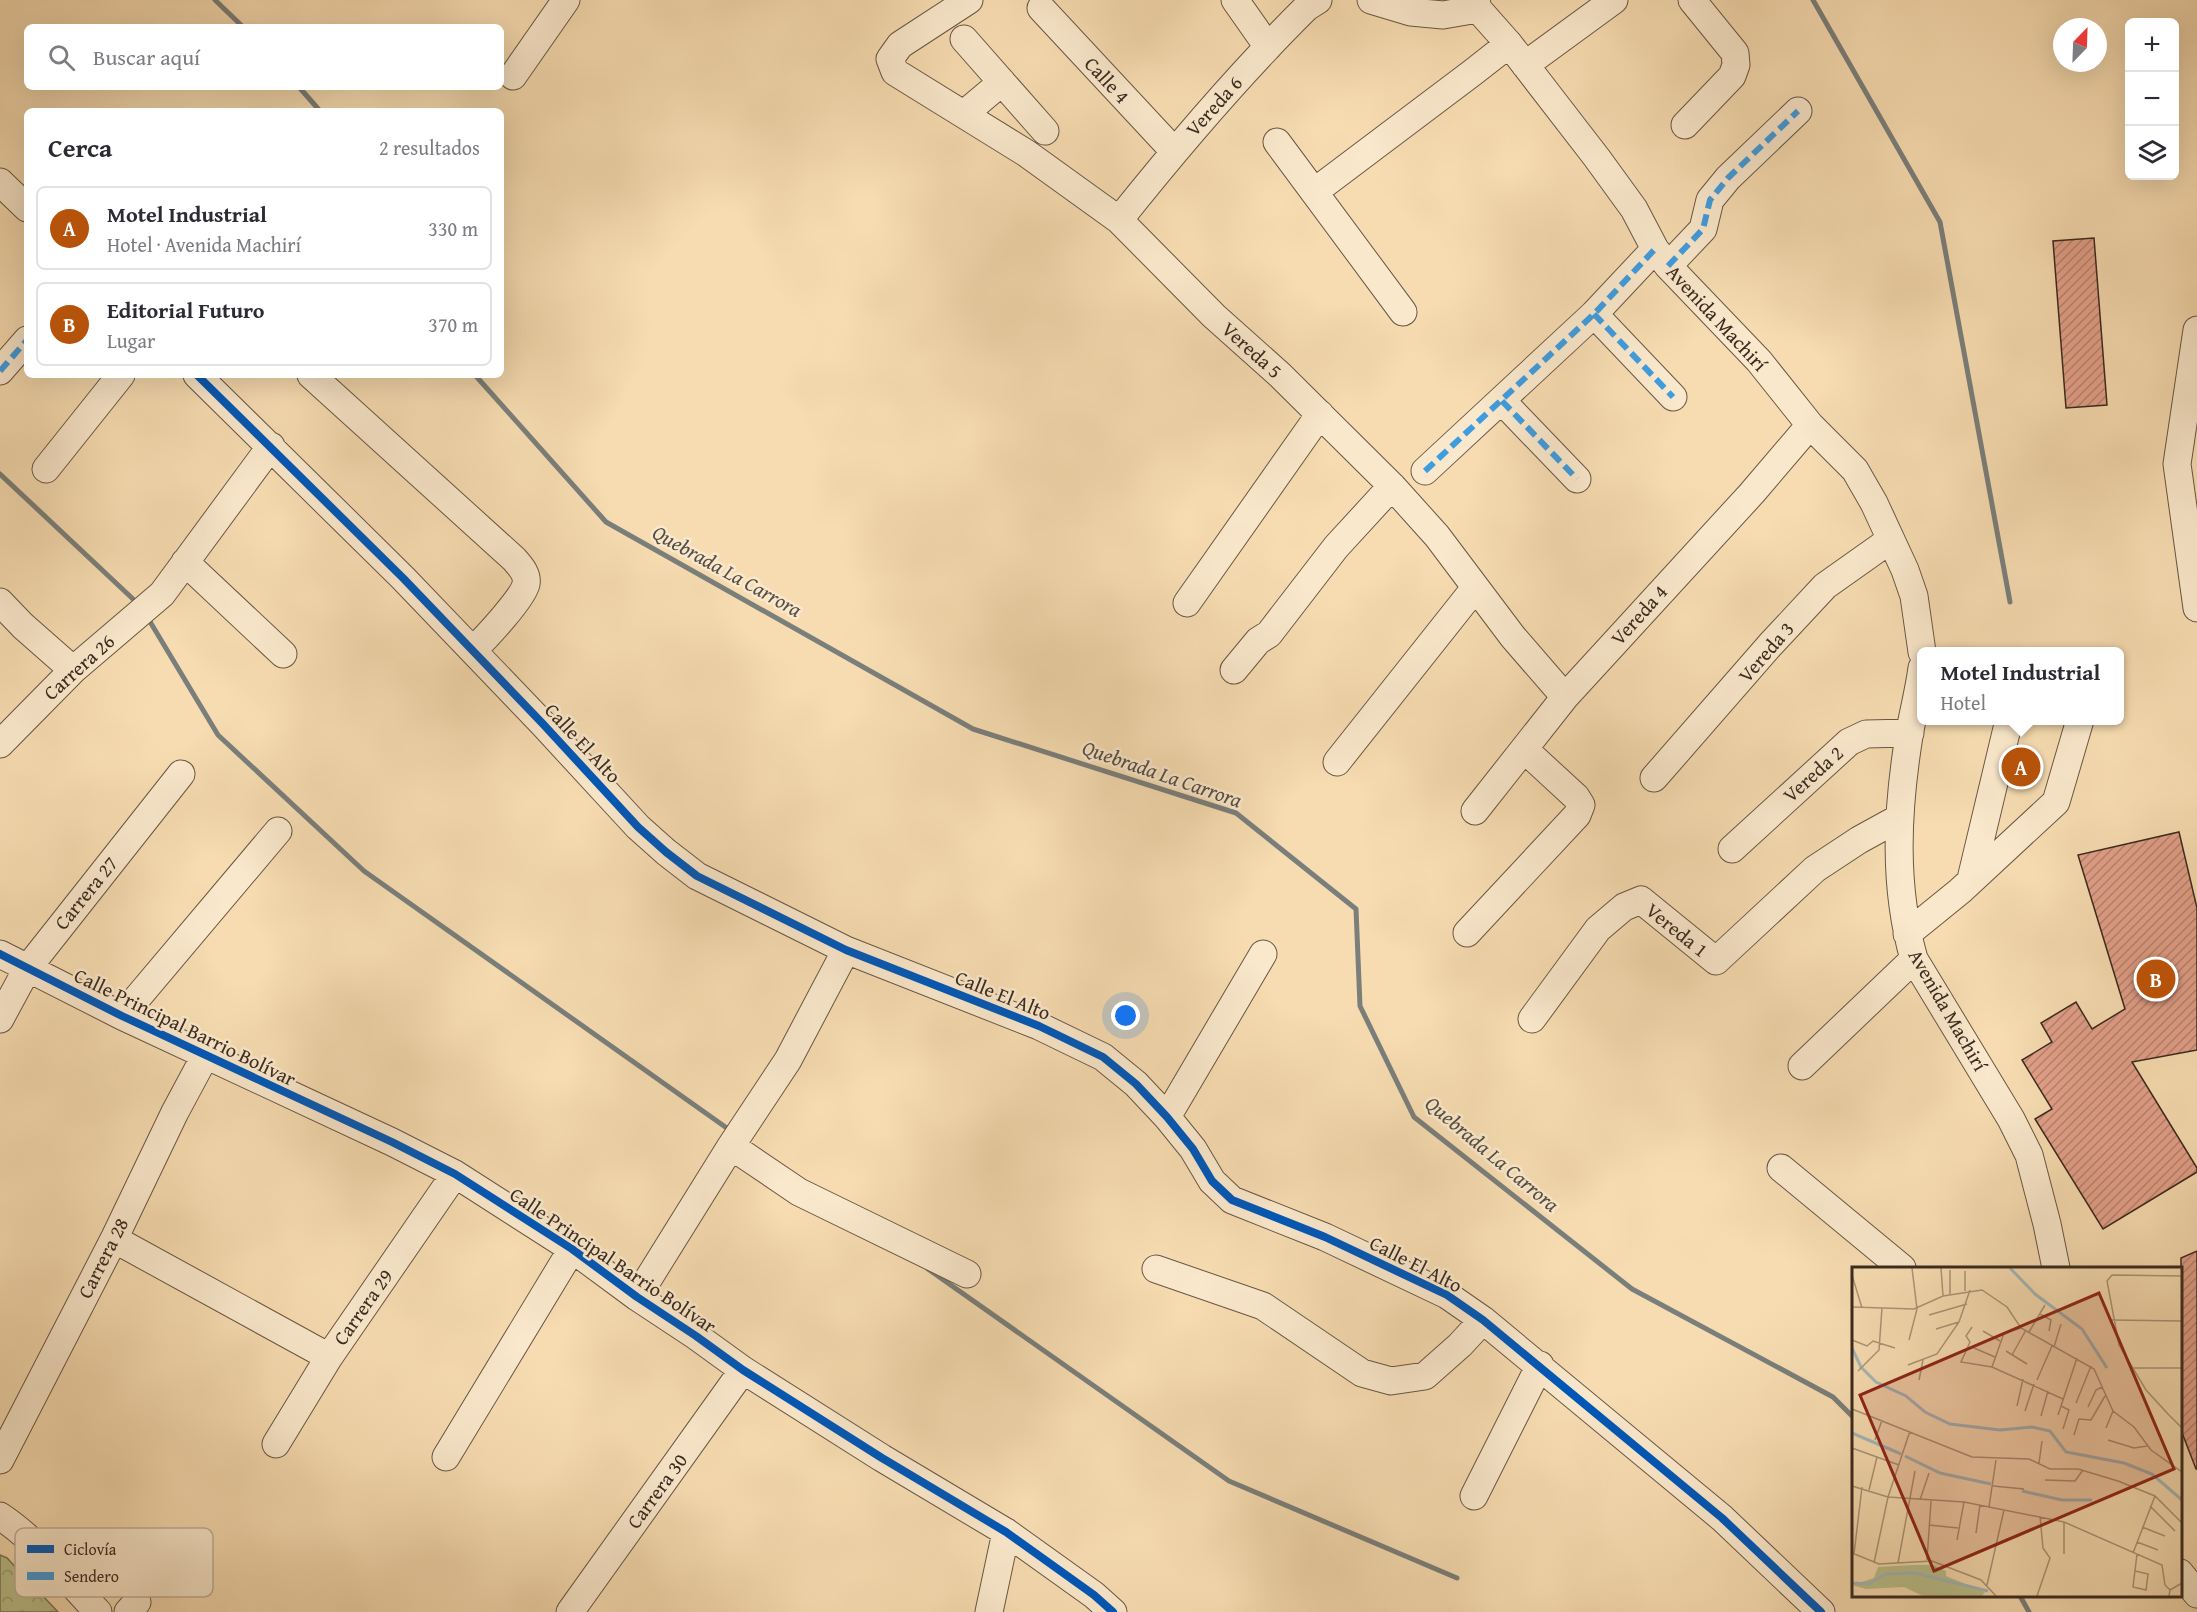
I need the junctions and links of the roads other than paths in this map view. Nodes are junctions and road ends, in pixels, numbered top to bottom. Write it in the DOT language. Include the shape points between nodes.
graph roads {
  1 [pos="566,0"];
  2 [pos="969,0"];
  3 [pos="1235,0"];
  4 [pos="1318,0"];
  5 [pos="1371,0"];
  6 [pos="1614,0"];
  7 [pos="1692,0"];
  8 [pos="1477,4"];
  9 [pos="1041,8"];
  10 [pos="1294,8"];
  11 [pos="1440,8"];
  12 [pos="964,39"];
  13 [pos="1268,47"];
  14 [pos="1517,54"];
  15 [pos="513,76"];
  16 [pos="1002,82"];
  17 [pos="1798,111"];
  18 [pos="964,114"];
  19 [pos="1684,125"];
  20 [pos="1045,132"];
  21 [pos="1277,142"];
  22 [pos="1174,151"];
  23 [pos="0,182"];
  24 [pos="1314,192"];
  25 [pos="24,205"];
  26 [pos="1119,220"];
  27 [pos="1662,257"];
  28 [pos="1403,312"];
  29 [pos="1594,314"];
  30 [pos="2197,330"];
  31 [pos="24,343"];
  32 [pos="0,371"];
  33 [pos="119,378"];
  34 [pos="200,378"];
  35 [pos="313,378"];
  36 [pos="1672,398"];
  37 [pos="1502,400"];
  38 [pos="1320,414"];
  39 [pos="1810,425"];
  40 [pos="271,446"];
  41 [pos="46,469"];
  42 [pos="1425,471"];
  43 [pos="1577,479"];
  44 [pos="1392,486"];
  45 [pos="1890,540"];
  46 [pos="185,562"];
  47 [pos="2195,573"];
  48 [pos="1475,588"];
  49 [pos="0,602"];
  50 [pos="1187,603"];
  51 [pos="2197,608"];
  52 [pos="1921,647"];
  53 [pos="473,651"];
  54 [pos="283,654"];
  55 [pos="73,670"];
  56 [pos="1234,670"];
  57 [pos="1565,697"];
  58 [pos="1917,700"];
  59 [pos="2008,725"];
  60 [pos="2079,725"];
  61 [pos="1910,733"];
  62 [pos="0,744"];
  63 [pos="1525,750"];
  64 [pos="1336,762"];
  65 [pos="181,774"];
  66 [pos="1654,778"];
  67 [pos="1475,811"];
  68 [pos="1899,818"];
  69 [pos="278,831"];
  70 [pos="1732,849"];
  71 [pos="1971,879"];
  72 [pos="1467,933"];
  73 [pos="1910,946"];
  74 [pos="846,950"];
  75 [pos="0,954"];
  76 [pos="1263,954"];
  77 [pos="27,969"];
  78 [pos="122,1016"];
  79 [pos="0,1019"];
  80 [pos="1532,1019"];
  81 [pos="205,1056"];
  82 [pos="1802,1066"];
  83 [pos="1167,1117"];
  84 [pos="731,1146"];
  85 [pos="1781,1168"];
  86 [pos="455,1174"];
  87 [pos="114,1239"];
  88 [pos="572,1249"];
  89 [pos="1900,1267"];
  90 [pos="2056,1267"];
  91 [pos="1156,1269"];
  92 [pos="967,1274"];
  93 [pos="637,1297"];
  94 [pos="1483,1320"];
  95 [pos="329,1357"];
  96 [pos="1540,1365"];
  97 [pos="743,1370"];
  98 [pos="276,1444"];
  99 [pos="446,1457"];
  100 [pos="0,1460"];
  101 [pos="1474,1496"];
  102 [pos="0,1516"];
  103 [pos="18,1528"];
  104 [pos="1006,1532"];
  105 [pos="2182,1574"];
  106 [pos="2197,1594"];
  107 [pos="87,1597"];
  108 [pos="98,1612"];
  109 [pos="570,1612"];
  110 [pos="989,1612"];
  111 [pos="1113,1612"];
  112 [pos="1821,1612"];
  1 -- 15 [label="street"];
  2 -- 18 [label="street, Vereda 5" via="900,45 890,59 895,72"];
  3 -- 13 [label="street"];
  4 -- 10 [label="street, Vereda 6" via="1307,7"];
  5 -- 11 [label="street" via="1411,12"];
  6 -- 14 [label="street"];
  7 -- 19 [label="street" via="1735,53 1736,65 1732,76"];
  8 -- 11 [label="street"];
  8 -- 14 [label="street, Avenida Machirí"];
  9 -- 22 [label="street, Calle 4"];
  10 -- 13 [label="street, Vereda 6"];
  12 -- 16 [label="street"];
  13 -- 22 [label="street, Vereda 6"];
  14 -- 24 [label="street" via="1473,73"];
  14 -- 27 [label="street, Avenida Machirí" via="1634,209"];
  16 -- 18 [label="street"];
  16 -- 20 [label="street"];
  17 -- 27 [label="street" via="1722,185 1710,200 1703,229"];
  18 -- 26 [label="street, Vereda 5"];
  21 -- 24 [label="street"];
  22 -- 26 [label="street, Vereda 6"];
  23 -- 25 [label="street"];
  24 -- 28 [label="street"];
  26 -- 38 [label="street, Vereda 5" via="1214,316"];
  27 -- 29 [label="street"];
  27 -- 39 [label="street, Avenida Machirí" via="1759,361"];
  29 -- 36 [label="street"];
  29 -- 37 [label="street"];
  30 -- 47 [label="street" via="2177,464"];
  31 -- 32 [label="street"];
  33 -- 41 [label="street"];
  34 -- 40 [label="street, Calle El Alto"];
  35 -- 53 [label="street" via="525,572 526,583 521,592"];
  37 -- 42 [label="street"];
  37 -- 43 [label="street"];
  38 -- 44 [label="street, Vereda 5"];
  38 -- 50 [label="street"];
  39 -- 45 [label="street, Avenida Machirí" via="1856,470"];
  39 -- 57 [label="street, Vereda 4"];
  40 -- 46 [label="street, Carrera 26"];
  40 -- 53 [label="street, Calle El Alto"];
  44 -- 48 [label="street, Vereda 5" via="1437,536"];
  44 -- 56 [label="street" via="1336,547 1269,634 1258,641"];
  45 -- 52 [label="street, Avenida Machirí" via="1914,596"];
  45 -- 66 [label="street, Vereda 3" via="1826,586"];
  46 -- 54 [label="street"];
  46 -- 55 [label="street, Carrera 26" via="162,594"];
  47 -- 51 [label="street"];
  48 -- 57 [label="street, Vereda 5"];
  48 -- 64 [label="street"];
  49 -- 55 [label="street" via="22,627"];
  53 -- 74 [label="street, Calle El Alto" via="666,852 697,876"];
  55 -- 62 [label="street, Carrera 26"];
  57 -- 63 [label="street, Vereda 4"];
  58 -- 61 [label="street, Avenida Machirí"];
  59 -- 71 [label="street"];
  60 -- 71 [label="street" via="2056,802"];
  61 -- 68 [label="street, Avenida Machirí"];
  61 -- 70 [label="street, Vereda 2" via="1866,734 1849,742"];
  63 -- 67 [label="street, Vereda 4"];
  63 -- 72 [label="street" via="1581,805 1577,815"];
  65 -- 77 [label="street, Carrera 27"];
  68 -- 73 [label="street, Avenida Machirí" via="1898,865"];
  68 -- 80 [label="street, Vereda 1" via="1815,869 1716,961 1641,900 1624,907 1598,929"];
  69 -- 78 [label="street"];
  71 -- 73 [label="street"];
  73 -- 82 [label="street"];
  73 -- 90 [label="street, Avenida Machirí" via="2029,1155"];
  74 -- 83 [label="street, Calle El Alto" via="1039,1026 1103,1057"];
  74 -- 84 [label="street" via="788,1060"];
  75 -- 77 [label="street, Calle Principal Barrio Bolívar"];
  76 -- 83 [label="street"];
  77 -- 78 [label="street, Calle Principal Barrio Bolívar"];
  77 -- 79 [label="street, Carrera 27"];
  78 -- 81 [label="street, Calle Principal Barrio Bolívar"];
  81 -- 86 [label="street, Calle Principal Barrio Bolívar"];
  81 -- 87 [label="street, Carrera 28"];
  83 -- 94 [label="street, Calle El Alto" via="1212,1181 1232,1200 1325,1237 1447,1295"];
  84 -- 92 [label="street" via="799,1192"];
  84 -- 93 [label="street"];
  85 -- 89 [label="street"];
  86 -- 88 [label="street, Calle Principal Barrio Bolívar"];
  86 -- 95 [label="street, Carrera 29"];
  87 -- 95 [label="street"];
  87 -- 100 [label="street, Carrera 28"];
  88 -- 93 [label="street, Calle Principal Barrio Bolívar"];
  88 -- 99 [label="street"];
  91 -- 94 [label="street" via="1263,1306 1362,1373 1391,1381 1425,1376"];
  93 -- 97 [label="street, Calle Principal Barrio Bolívar"];
  94 -- 96 [label="street, Calle El Alto"];
  95 -- 98 [label="street, Carrera 29"];
  96 -- 101 [label="street"];
  96 -- 112 [label="street, Calle El Alto" via="1722,1518"];
  97 -- 104 [label="street, Calle Principal Barrio Bolívar"];
  97 -- 109 [label="street, Carrera 30"];
  102 -- 103 [label="street"];
  104 -- 110 [label="street"];
  104 -- 111 [label="street, Calle Principal Barrio Bolívar"];
  105 -- 106 [label="street"];
  107 -- 108 [label="street"];
}
